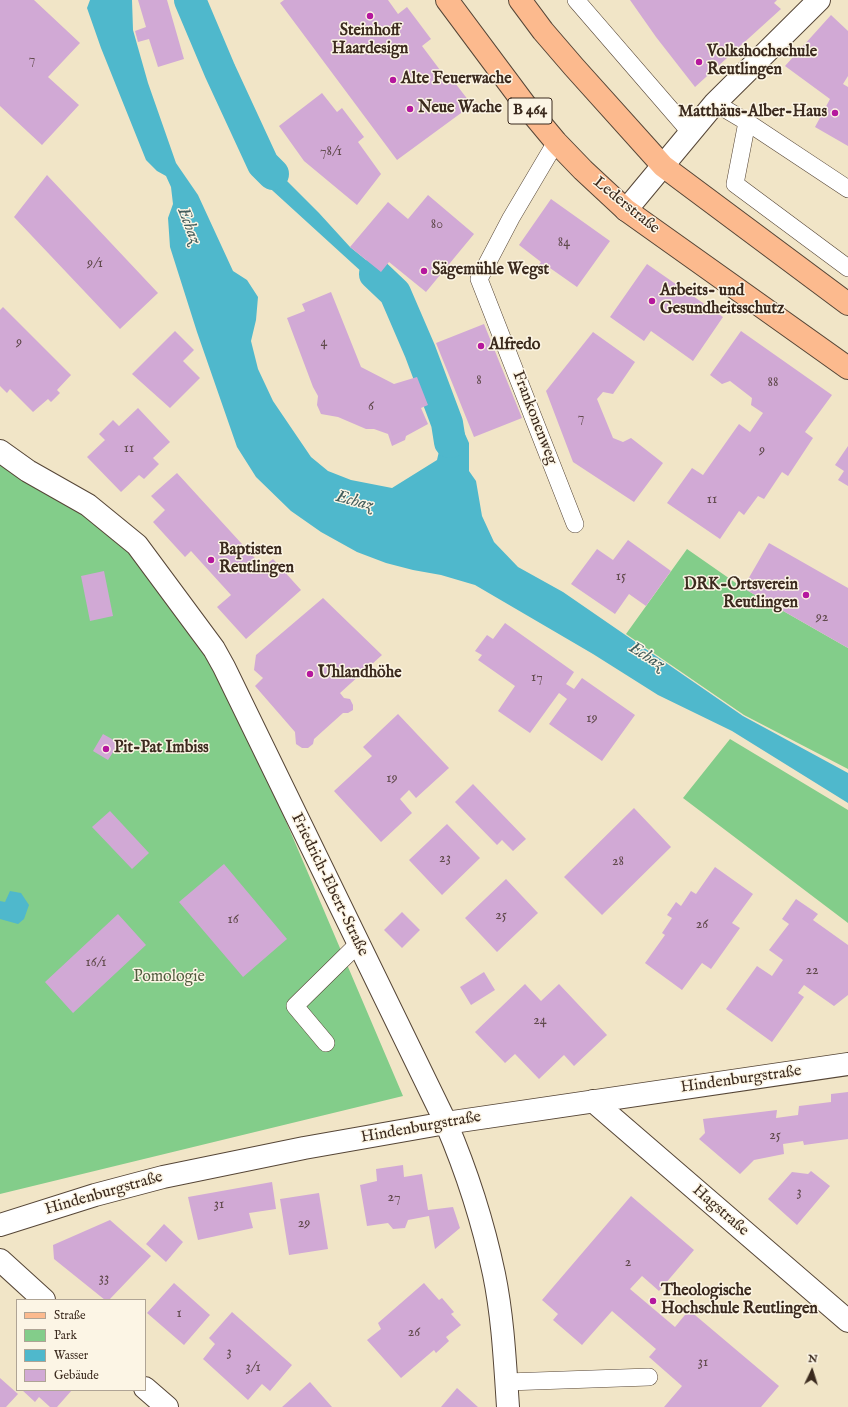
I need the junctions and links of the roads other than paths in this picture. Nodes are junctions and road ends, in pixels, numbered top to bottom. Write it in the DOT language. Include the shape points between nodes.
graph roads {
  1 [pos="447,0"];
  2 [pos="520,0"];
  3 [pos="576,0"];
  4 [pos="819,0"];
  5 [pos="715,103"];
  6 [pos="747,122"];
  7 [pos="691,132"];
  8 [pos="556,142"];
  9 [pos="663,166"];
  10 [pos="848,189"];
  11 [pos="626,210"];
  12 [pos="848,268"];
  13 [pos="848,304"];
  14 [pos="848,368"];
  15 [pos="0,451"];
  16 [pos="575,524"];
  17 [pos="358,944"];
  18 [pos="326,1043"];
  19 [pos="848,1064"];
  20 [pos="593,1101"];
  21 [pos="446,1123"];
  22 [pos="0,1226"];
  23 [pos="0,1260"];
  24 [pos="43,1299"];
  25 [pos="848,1321"];
  26 [pos="649,1377"];
  27 [pos="506,1382"];
  28 [pos="146,1389"];
  29 [pos="167,1407"];
  30 [pos="508,1407"];
  1 -- 8 [label="main road, Lederstraße / B 464"];
  2 -- 9 [label="main road" via="574,67"];
  3 -- 7 [label="lane"];
  4 -- 5 [label="street"];
  5 -- 6 [label="lane"];
  5 -- 7 [label="street"];
  6 -- 10 [label="lane"];
  6 -- 12 [label="lane" via="735,184"];
  7 -- 9 [label="street"];
  8 -- 11 [label="main road, Lederstraße / B 464"];
  8 -- 16 [label="lane, Frankonenweg" via="479,279"];
  9 -- 11 [label="street"];
  9 -- 13 [label="main road"];
  11 -- 14 [label="main road, Lederstraße / B 464"];
  15 -- 17 [label="street, Friedrich-Ebert-Straße" via="28,471 88,505 137,545 214,649"];
  17 -- 18 [label="lane" via="295,1006"];
  17 -- 21 [label="street, Friedrich-Ebert-Straße"];
  19 -- 20 [label="street, Hindenburgstraße"];
  20 -- 21 [label="street, Hindenburgstraße"];
  20 -- 25 [label="street, Hagstraße"];
  21 -- 22 [label="street, Hindenburgstraße" via="304,1148 163,1177 88,1197"];
  21 -- 27 [label="street, Friedrich-Ebert-Straße" via="464,1167 489,1252 499,1306"];
  23 -- 24 [label="street"];
  26 -- 27 [label="lane"];
  27 -- 30 [label="street, Friedrich-Ebert-Straße"];
  28 -- 29 [label="street"];
}
